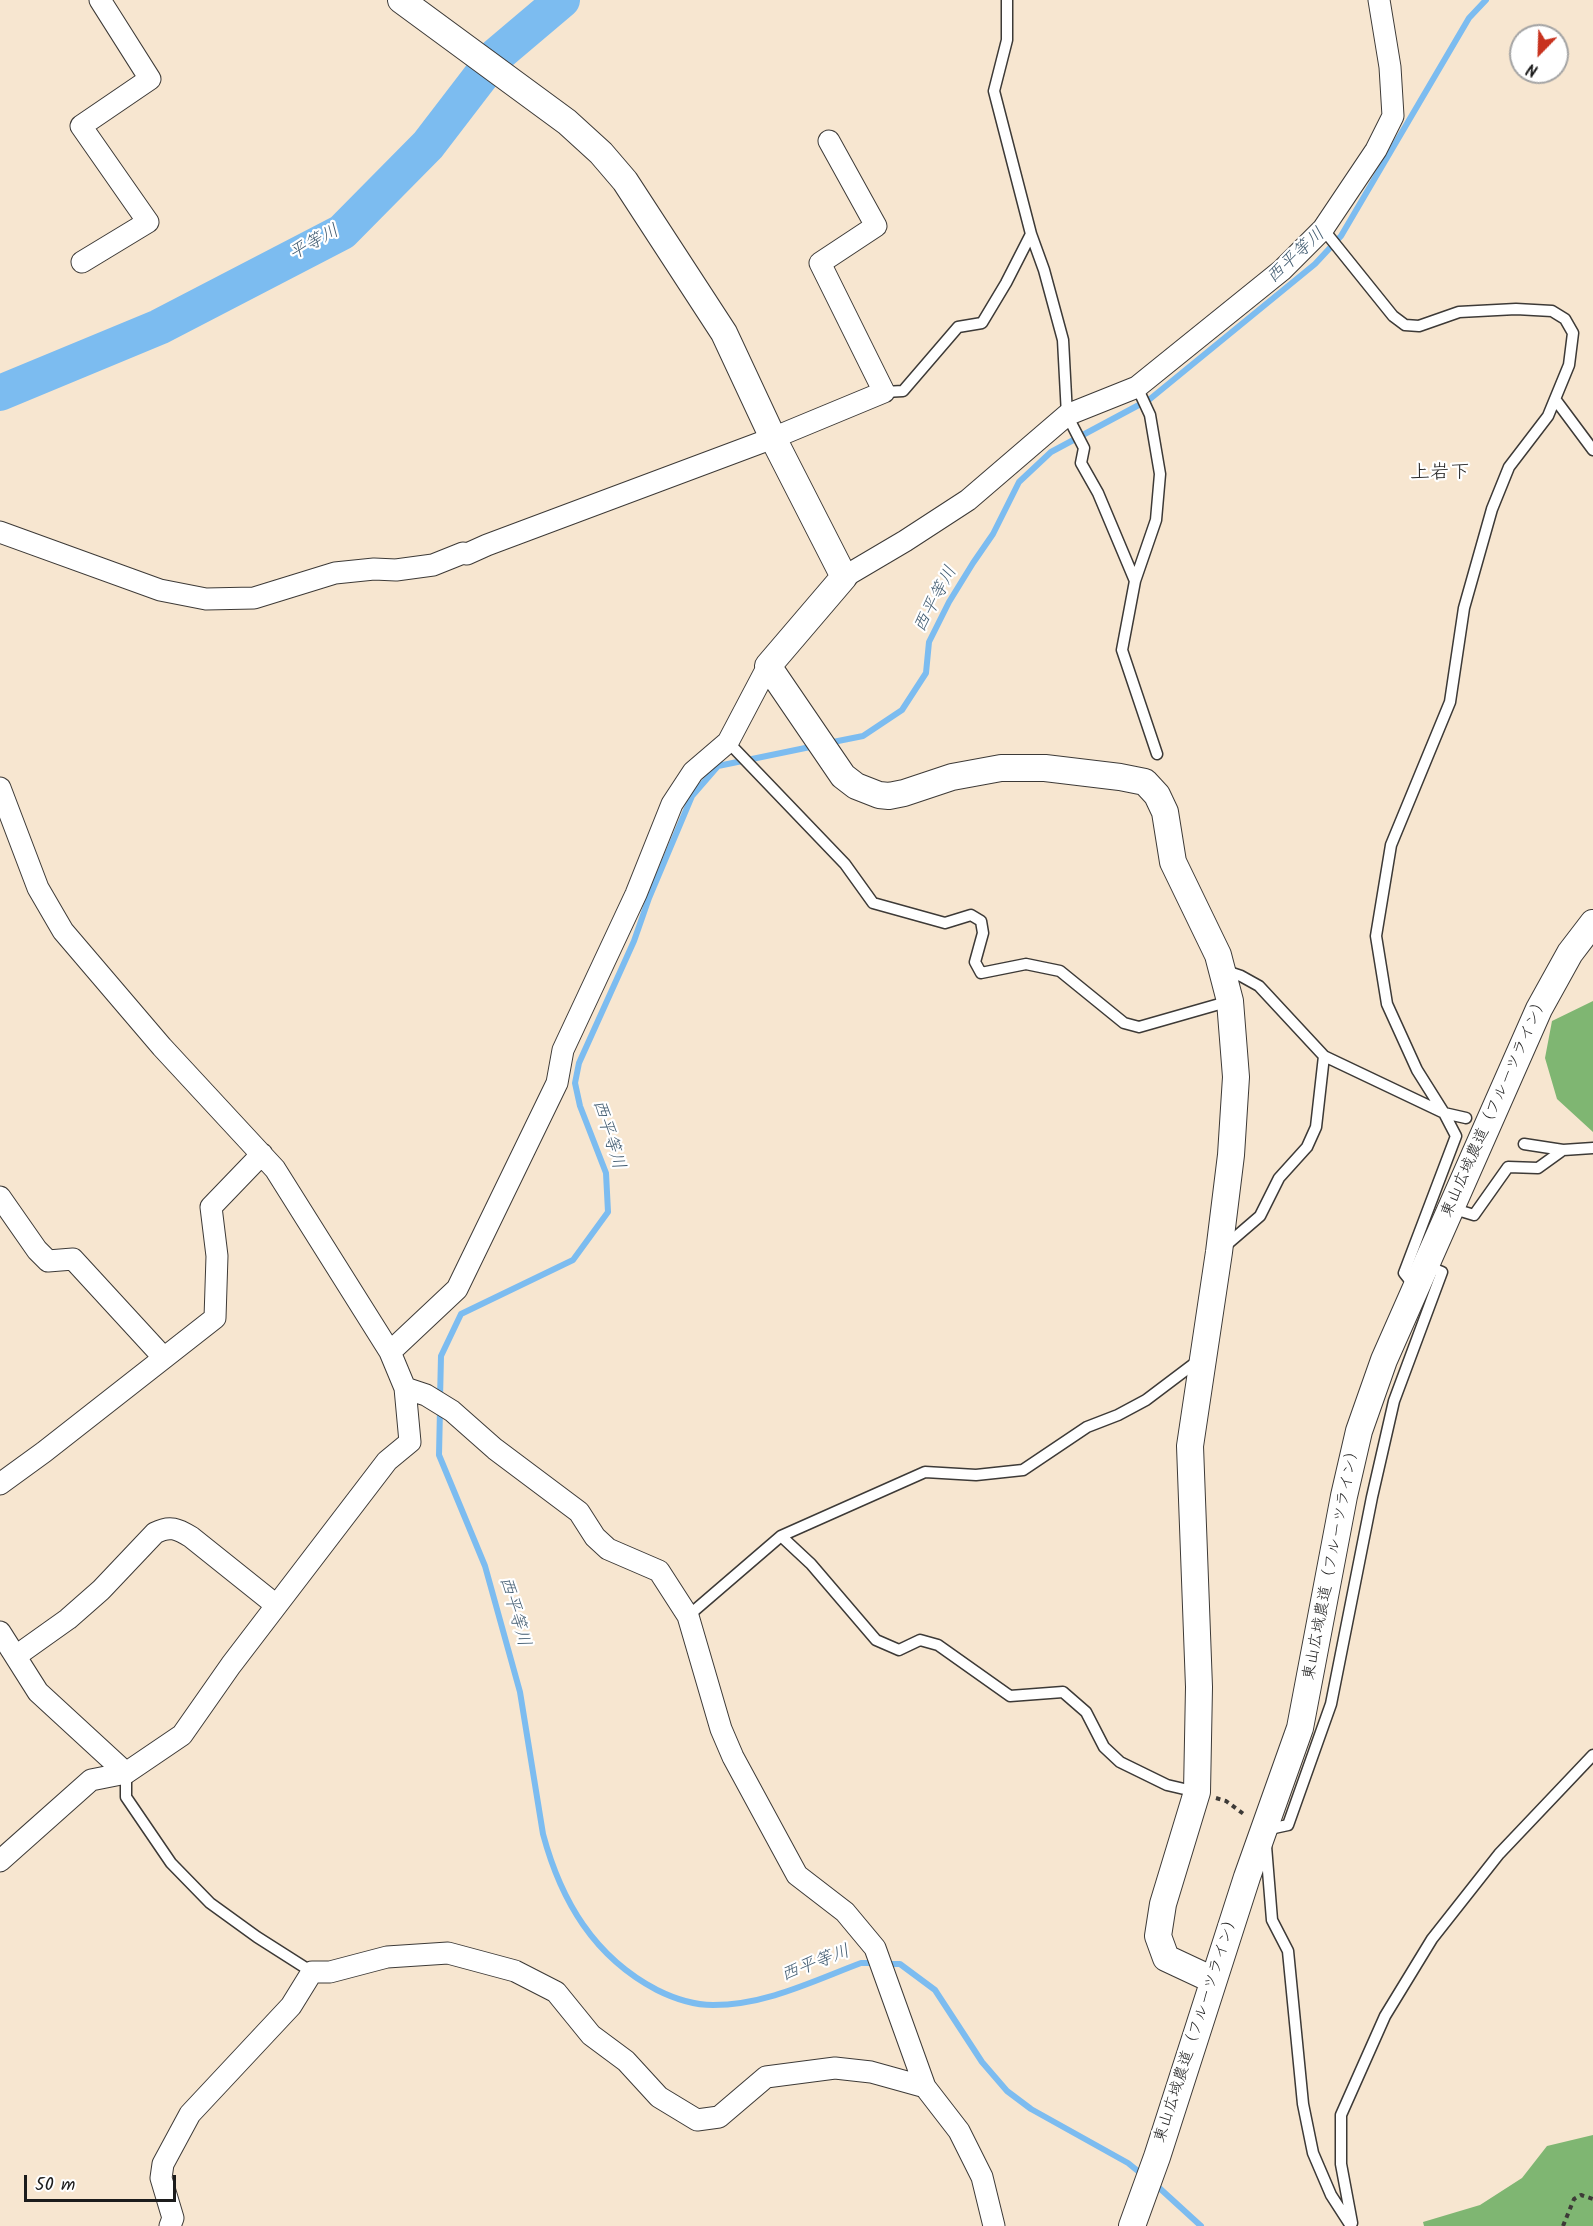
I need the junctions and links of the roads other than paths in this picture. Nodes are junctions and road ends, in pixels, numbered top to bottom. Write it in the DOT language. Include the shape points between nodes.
graph roads {
  1 [pos="100,0"];
  2 [pos="401,0"];
  3 [pos="1007,0"];
  4 [pos="1378,0"];
  5 [pos="829,141"];
  6 [pos="1323,230"];
  7 [pos="1031,234"];
  8 [pos="82,262"];
  9 [pos="1137,387"];
  10 [pos="884,392"];
  11 [pos="1555,399"];
  12 [pos="1068,416"];
  13 [pos="773,438"];
  14 [pos="1593,450"];
  15 [pos="0,532"];
  16 [pos="844,577"];
  17 [pos="1135,581"];
  18 [pos="768,666"];
  19 [pos="731,744"];
  20 [pos="1157,754"];
  21 [pos="0,788"];
  22 [pos="1593,923"];
  23 [pos="1221,969"];
  24 [pos="1230,1001"];
  25 [pos="1324,1056"];
  26 [pos="1444,1113"];
  27 [pos="1466,1118"];
  28 [pos="1524,1144"];
  29 [pos="1593,1148"];
  30 [pos="1563,1150"];
  31 [pos="262,1154"];
  32 [pos="0,1197"];
  33 [pos="1450,1208"];
  34 [pos="1219,1252"];
  35 [pos="1420,1276"];
  36 [pos="390,1352"];
  37 [pos="164,1358"];
  38 [pos="1202,1358"];
  39 [pos="405,1388"];
  40 [pos="0,1484"];
  41 [pos="781,1536"];
  42 [pos="276,1605"];
  43 [pos="688,1616"];
  44 [pos="0,1632"];
  45 [pos="16,1656"];
  46 [pos="1593,1755"];
  47 [pos="126,1773"];
  48 [pos="1197,1792"];
  49 [pos="1265,1830"];
  50 [pos="0,1861"];
  51 [pos="312,1972"];
  52 [pos="1213,1980"];
  53 [pos="925,2087"];
  54 [pos="170,2226"];
  55 [pos="994,2226"];
  56 [pos="1132,2226"];
  57 [pos="1352,2226"];
  1 -- 8 [label="street" via="150,79 81,126 148,222"];
  2 -- 13 [label="street" via="567,122 625,181 724,333"];
  3 -- 7 [label="lane" via="1006,40 994,91"];
  4 -- 6 [label="street" via="1390,67 1393,116 1376,150"];
  5 -- 10 [label="street" via="876,226 820,263"];
  6 -- 9 [label="street" via="1282,270"];
  6 -- 11 [label="lane" via="1393,316 1405,325 1419,326 1459,312 1516,309 1552,311 1565,319 1573,333 1569,365"];
  7 -- 10 [label="lane" via="982,323 958,327 903,391"];
  7 -- 12 [label="lane" via="1063,340"];
  9 -- 12 [label="street"];
  9 -- 17 [label="lane" via="1150,415 1160,474 1156,520"];
  10 -- 13 [label="street"];
  11 -- 14 [label="lane"];
  11 -- 26 [label="lane" via="1548,416 1509,467 1492,508 1464,608 1450,702 1391,845 1376,936 1387,1004 1417,1070"];
  12 -- 16 [label="street" via="968,500"];
  12 -- 17 [label="lane" via="1084,448 1081,463"];
  13 -- 15 [label="street" via="433,565 335,573 254,598 206,599 160,590"];
  13 -- 16 [label="street"];
  16 -- 18 [label="street"];
  17 -- 20 [label="lane" via="1122,650"];
  18 -- 19 [label="street"];
  18 -- 23 [label="street" via="843,776 879,795 904,793 952,777 1001,768 1045,768 1145,782 1165,812 1173,862 1204,922"];
  19 -- 24 [label="lane" via="845,864 873,903 945,923 971,915 981,921 975,963 981,973 1026,964 1060,971 1124,1023 1139,1027"];
  19 -- 36 [label="street" via="693,772 672,804 636,894 563,1050 557,1083 457,1289"];
  21 -- 31 [label="street" via="38,888 63,931 162,1047"];
  22 -- 33 [label="street, 東山広域農道（フルーツライン）" via="1570,953 1539,1009"];
  23 -- 24 [label="street"];
  23 -- 25 [label="lane" via="1259,986"];
  24 -- 34 [label="street" via="1236,1077"];
  25 -- 26 [label="lane"];
  25 -- 34 [label="lane" via="1316,1127 1307,1146 1280,1178 1260,1216"];
  26 -- 27 [label="lane"];
  26 -- 35 [label="lane" via="1456,1136 1404,1273"];
  28 -- 30 [label="lane"];
  29 -- 30 [label="lane"];
  30 -- 33 [label="lane" via="1538,1168 1508,1167 1474,1215"];
  31 -- 36 [label="street"];
  31 -- 37 [label="street" via="211,1207 217,1256 215,1318"];
  32 -- 37 [label="street" via="48,1261 73,1259"];
  33 -- 35 [label="street, 東山広域農道（フルーツライン）"];
  34 -- 38 [label="street"];
  35 -- 49 [label="street, 東山広域農道（フルーツライン）" via="1359,1431 1300,1728"];
  36 -- 39 [label="street"];
  37 -- 40 [label="street"];
  38 -- 41 [label="lane" via="1146,1400 1087,1427 1023,1470 976,1475 925,1472"];
  38 -- 48 [label="street" via="1190,1446 1199,1687"];
  39 -- 42 [label="street" via="410,1442 387,1461"];
  39 -- 43 [label="street" via="452,1411 579,1512 608,1549 659,1571"];
  41 -- 43 [label="lane"];
  41 -- 48 [label="lane" via="811,1564 876,1640 899,1650 920,1640 938,1645 1011,1696 1063,1692 1086,1712 1104,1747 1120,1762 1167,1785"];
  42 -- 45 [label="street" via="191,1537 177,1528 165,1528 155,1533 68,1619"];
  42 -- 47 [label="street" via="182,1735"];
  43 -- 53 [label="street" via="733,1757 797,1875 845,1912 875,1950"];
  44 -- 45 [label="street"];
  45 -- 47 [label="street" via="38,1692"];
  46 -- 57 [label="lane" via="1499,1854 1432,1939 1385,2016 1341,2115 1341,2164"];
  47 -- 50 [label="street" via="91,1780"];
  47 -- 51 [label="lane" via="126,1797 171,1863 210,1903"];
  48 -- 52 [label="street" via="1163,1904 1158,1936 1166,1958"];
  49 -- 52 [label="street, 東山広域農道（フルーツライン）"];
  49 -- 57 [label="lane" via="1272,1920 1288,1951 1303,2104 1313,2153 1331,2195"];
  51 -- 53 [label="street" via="330,1972 387,1957 448,1953 515,1971 556,1992 591,2035 626,2061 659,2097 698,2121 718,2117 766,2077 835,2068 872,2072"];
  51 -- 54 [label="street" via="291,2006 190,2114 163,2164 161,2178 173,2218"];
  52 -- 56 [label="street, 東山広域農道（フルーツライン）"];
  53 -- 55 [label="street" via="959,2131 982,2177"];
}
